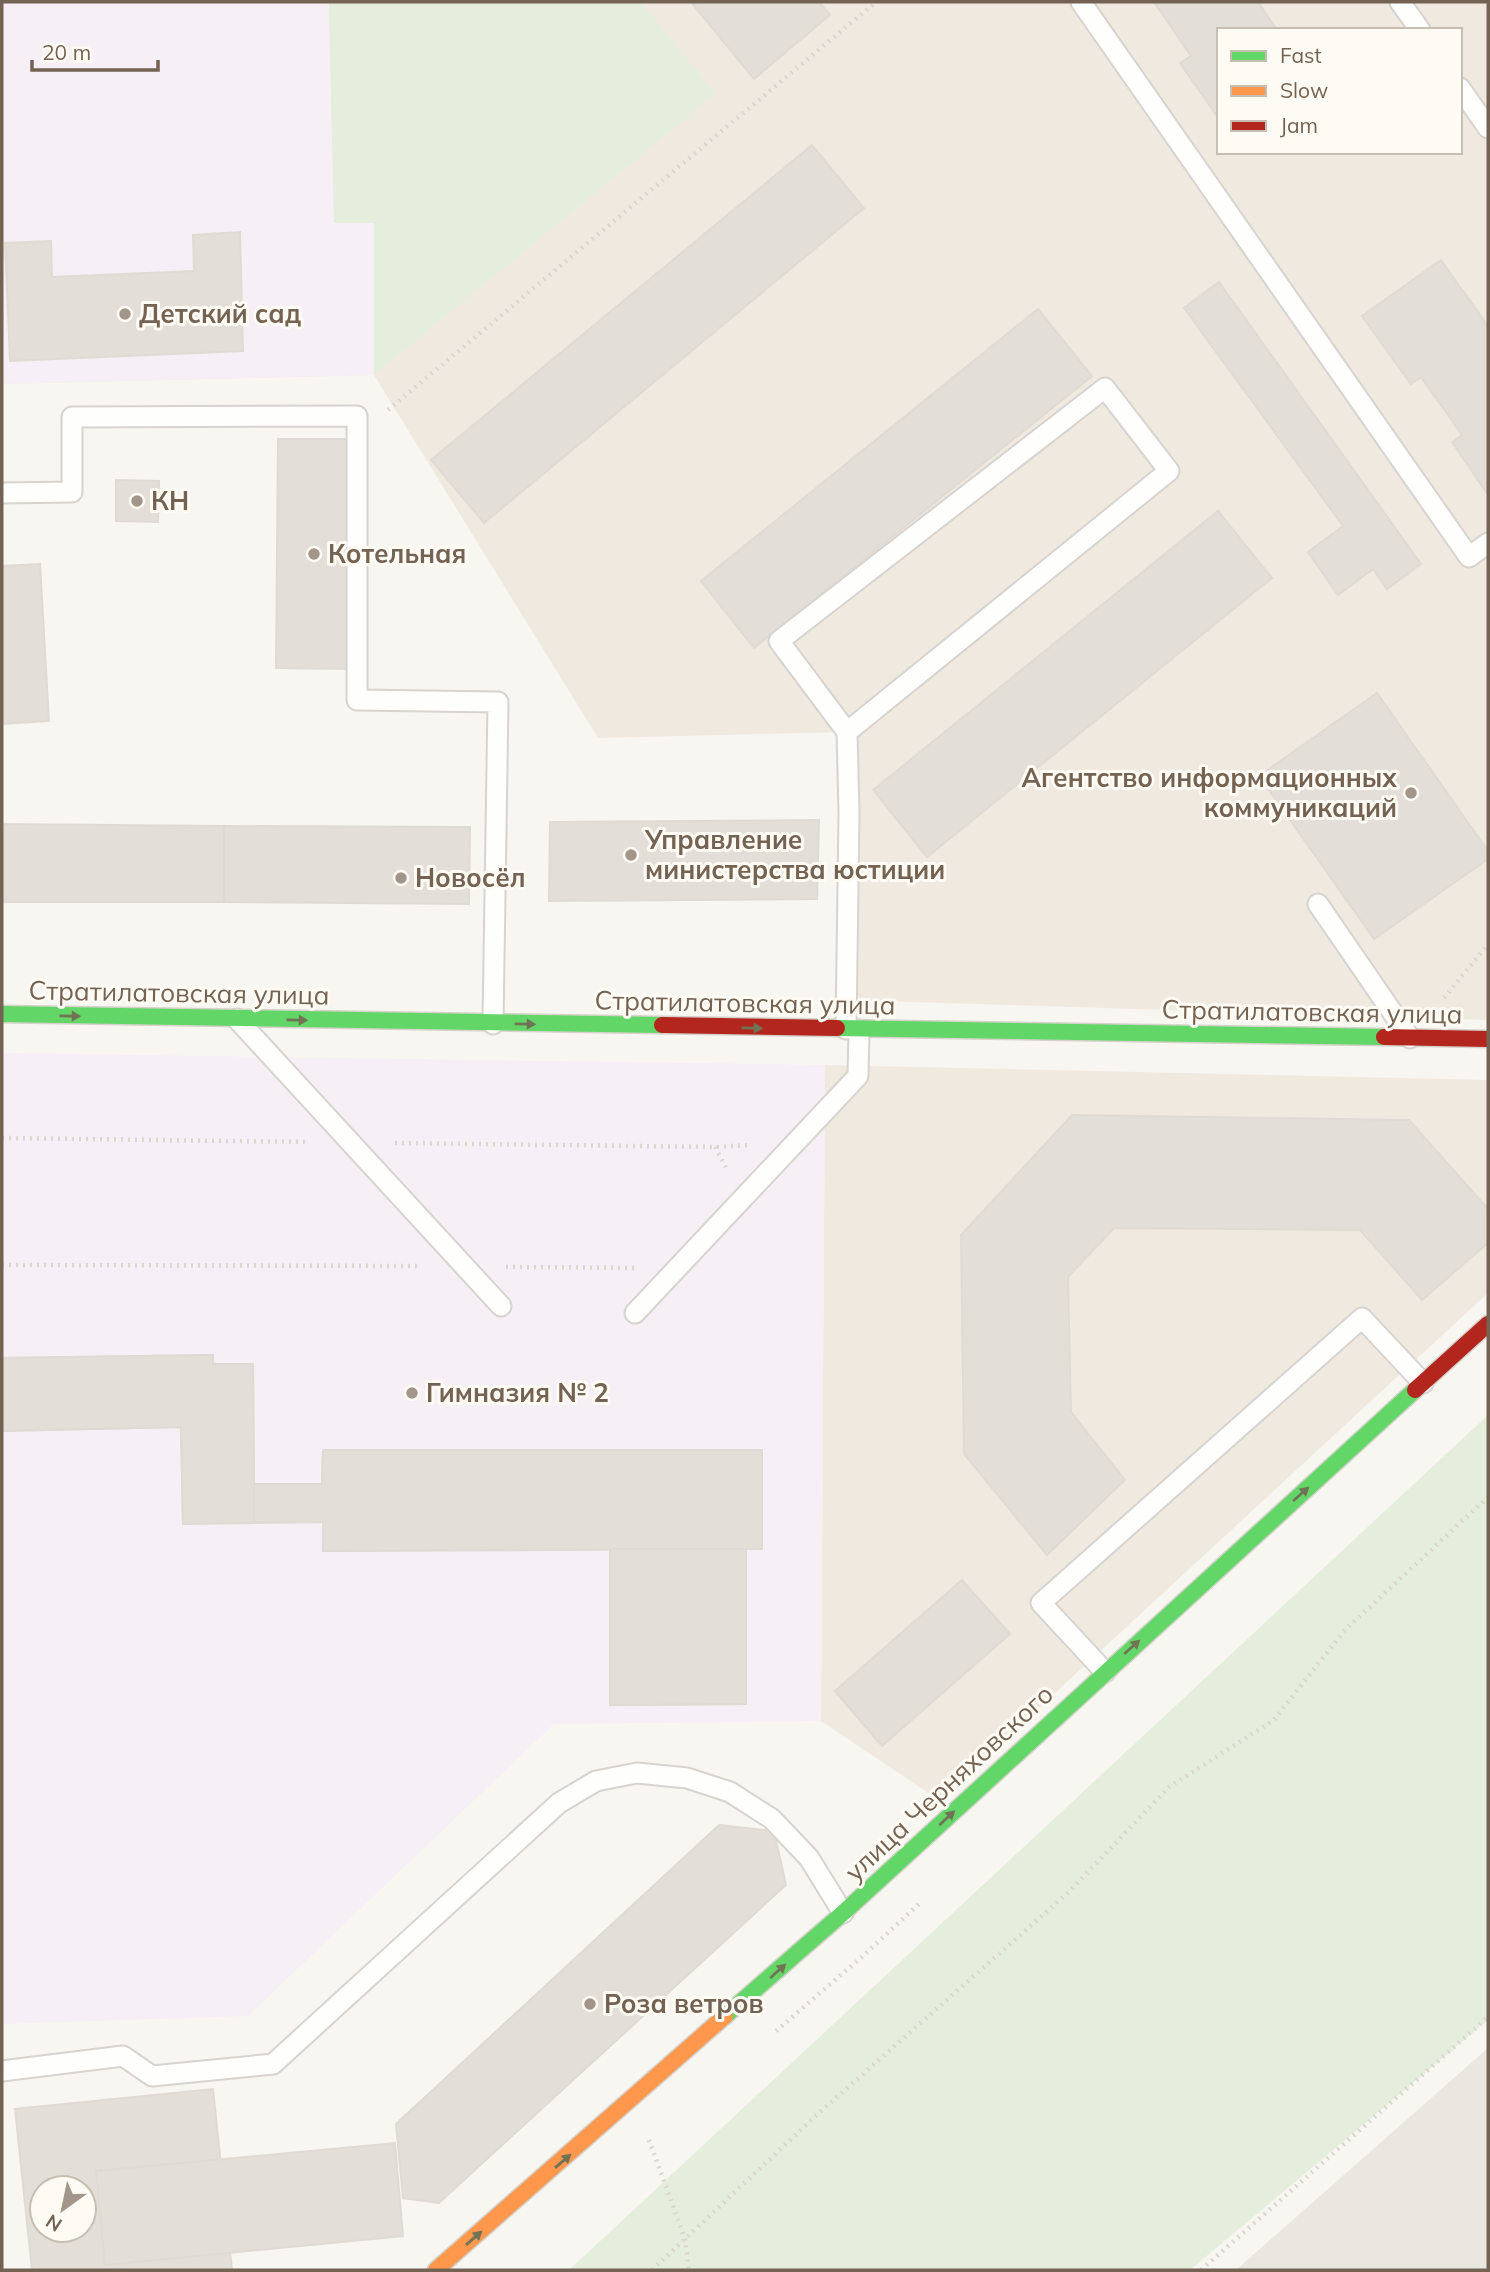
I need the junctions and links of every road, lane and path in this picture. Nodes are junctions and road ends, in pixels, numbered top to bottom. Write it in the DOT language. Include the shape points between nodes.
graph roads {
  1 [pos="876,2"];
  2 [pos="1081,2"];
  3 [pos="1400,2"];
  4 [pos="1418,28"];
  5 [pos="1462,91"];
  6 [pos="1488,128"];
  7 [pos="357,436"];
  8 [pos="2,493"];
  9 [pos="1488,543"];
  10 [pos="847,732"];
  11 [pos="1318,904"];
  12 [pos="1488,944"];
  13 [pos="2,1014"];
  14 [pos="237,1018"];
  15 [pos="493,1024"];
  16 [pos="852,1030"];
  17 [pos="1410,1038"];
  18 [pos="1488,1039"];
  19 [pos="2,1138"];
  20 [pos="350,1143"];
  21 [pos="731,1177"];
  22 [pos="2,1265"];
  23 [pos="464,1266"];
  24 [pos="647,1268"];
  25 [pos="501,1306"];
  26 [pos="635,1313"];
  27 [pos="1488,1324"];
  28 [pos="1423,1383"];
  29 [pos="1488,1497"];
  30 [pos="1105,1672"];
  31 [pos="843,1913"];
  32 [pos="1488,2017"];
  33 [pos="2,2071"];
  34 [pos="649,2140"];
  35 [pos="685,2239"];
  36 [pos="436,2270"];
  37 [pos="652,2270"];
  38 [pos="689,2270"];
  39 [pos="1201,2270"];
  1 -- 7 [label="path"];
  2 -- 9 [label="lane" via="1469,557"];
  3 -- 4 [label="lane"];
  5 -- 6 [label="lane"];
  7 -- 8 [label="lane" via="357,416 72,416 72,492"];
  7 -- 15 [label="lane" via="357,701 498,702"];
  10 -- 10 [label="lane" via="779,641 1105,388 1169,471"];
  10 -- 16 [label="lane"];
  11 -- 17 [label="lane"];
  12 -- 17 [label="path"];
  13 -- 14 [label="street, Стратилатовская улица, one-way"];
  14 -- 15 [label="street, Стратилатовская улица, one-way"];
  14 -- 20 [label="lane"];
  15 -- 16 [label="street, Стратилатовская улица, one-way"];
  16 -- 17 [label="street, Стратилатовская улица"];
  16 -- 26 [label="lane" via="858,1076"];
  17 -- 18 [label="street, Стратилатовская улица"];
  19 -- 20 [label="path"];
  20 -- 21 [label="path" via="715,1147"];
  20 -- 23 [label="lane"];
  22 -- 23 [label="path"];
  23 -- 24 [label="path"];
  23 -- 25 [label="lane"];
  27 -- 28 [label="street, улица Черняховского"];
  30 -- 28 [label="street, улица Черняховского, one-way"];
  28 -- 30 [label="lane" via="1362,1318 1041,1602"];
  29 -- 35 [label="path" via="1344,1631 1274,1720 1169,1787 1069,1892 820,2112"];
  31 -- 30 [label="street, улица Черняховского, one-way"];
  31 -- 33 [label="lane" via="809,1858 772,1819 730,1792 687,1778 637,1773 596,1781 559,1803 273,2064 152,2076 123,2056"];
  36 -- 31 [label="street, улица Черняховского, one-way"];
  32 -- 39 [label="path"];
  34 -- 35 [label="path"];
  35 -- 37 [label="path"];
  35 -- 38 [label="path"];
}
